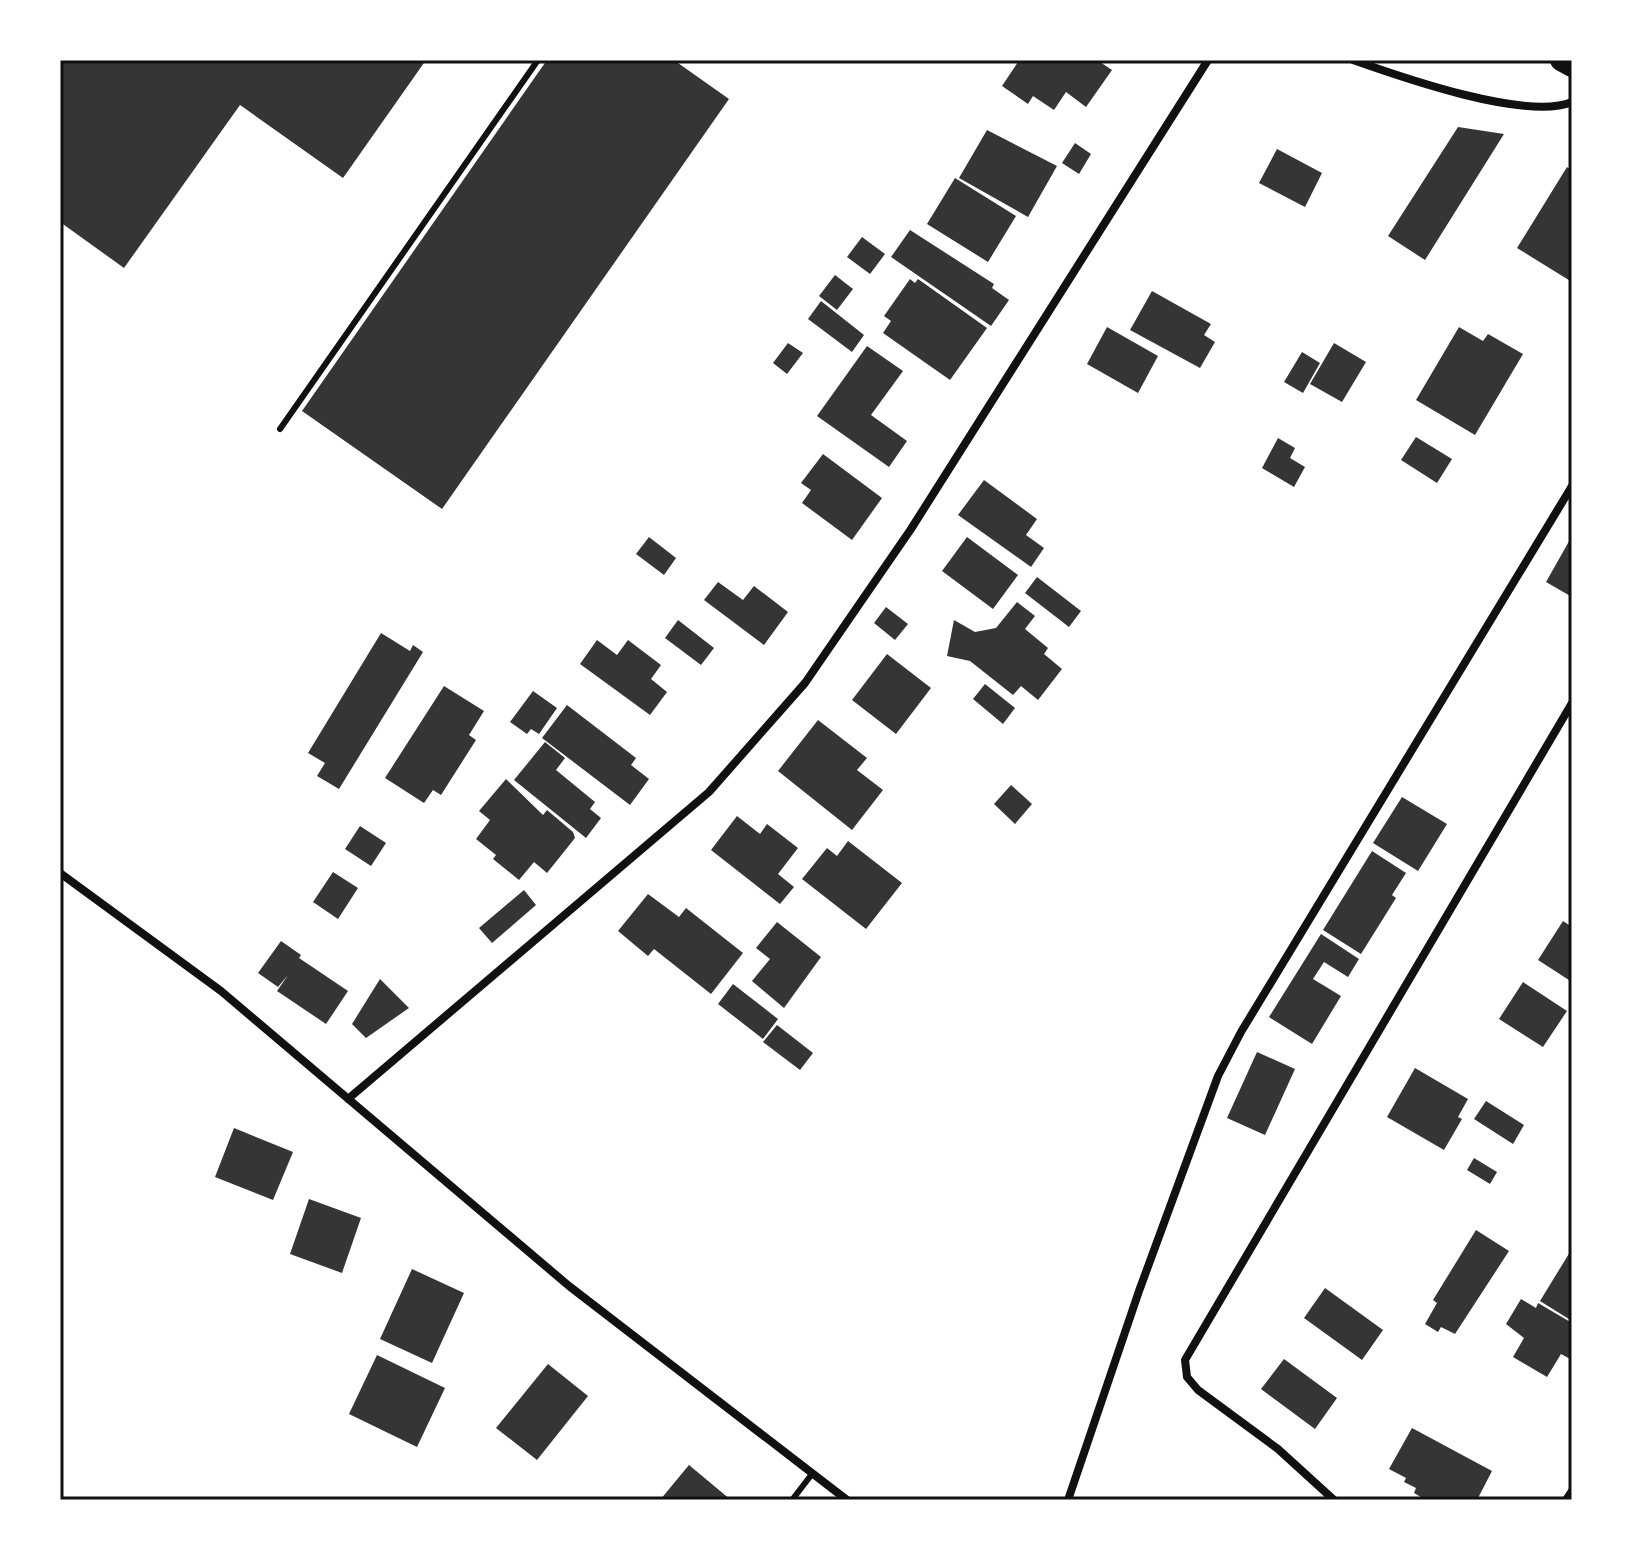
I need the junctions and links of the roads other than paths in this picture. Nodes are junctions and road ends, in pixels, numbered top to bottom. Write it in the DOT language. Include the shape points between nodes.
graph roads {
  1 [pos="538,60"];
  2 [pos="1208,60"];
  3 [pos="1353,60"];
  4 [pos="1561,60"];
  5 [pos="1572,66"];
  6 [pos="1572,102"];
  7 [pos="280,429"];
  8 [pos="1572,486"];
  9 [pos="1572,703"];
  10 [pos="60,873"];
  11 [pos="348,1099"];
  12 [pos="812,1474"];
  13 [pos="1572,1491"];
  14 [pos="792,1500"];
  15 [pos="847,1500"];
  16 [pos="1068,1500"];
  17 [pos="1334,1500"];
  18 [pos="1566,1500"];
  1 -- 7 [label="lane"];
  2 -- 11 [label="street" via="911,529 805,683 709,792"];
  3 -- 6 [label="street" via="1487,99 1534,107"];
  4 -- 5 [label="highway"];
  8 -- 16 [label="street" via="1218,1076"];
  9 -- 17 [label="street" via="1185,1360 1187,1377 1198,1390 1278,1449"];
  10 -- 11 [label="street" via="221,991"];
  11 -- 12 [label="street" via="557,1276"];
  12 -- 14 [label="lane"];
  12 -- 15 [label="street"];
  13 -- 18 [label="street"];
}
